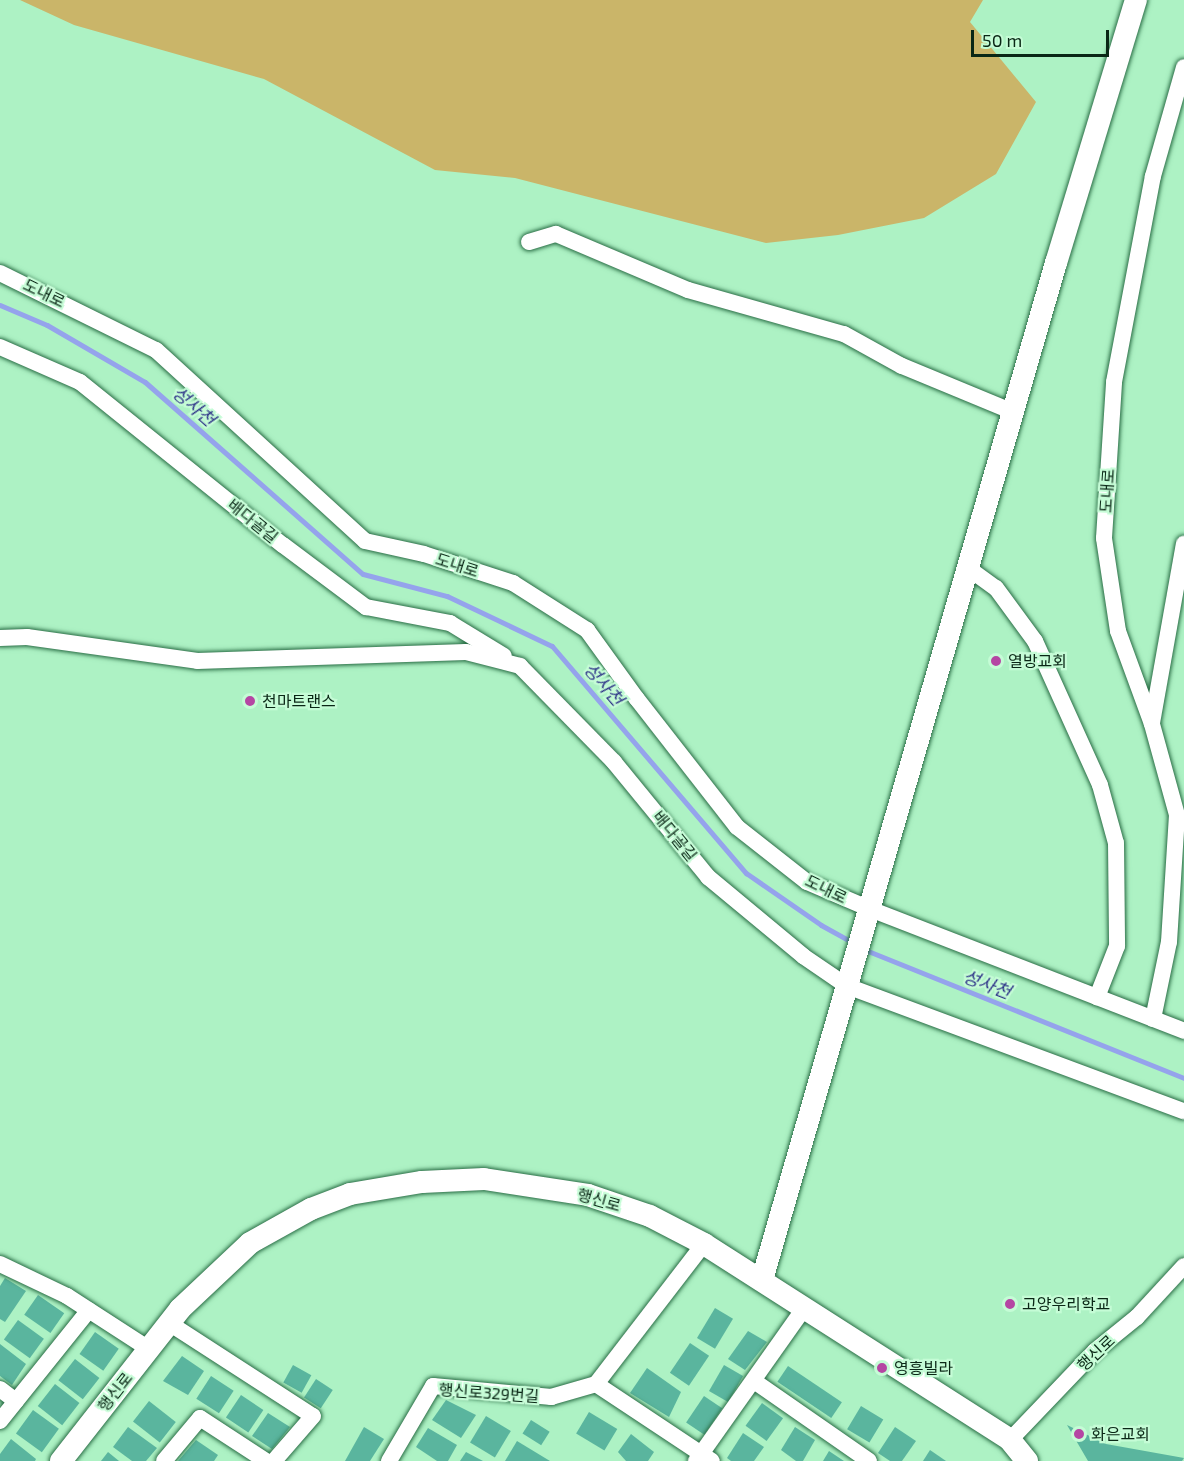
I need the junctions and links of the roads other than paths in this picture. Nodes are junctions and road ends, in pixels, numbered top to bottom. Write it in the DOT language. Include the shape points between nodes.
graph roads {
  1 [pos="1136,0"];
  2 [pos="1184,68"];
  3 [pos="529,243"];
  4 [pos="0,273"];
  5 [pos="0,347"];
  6 [pos="1013,411"];
  7 [pos="1184,544"];
  8 [pos="968,568"];
  9 [pos="0,638"];
  10 [pos="520,666"];
  11 [pos="1152,724"];
  12 [pos="868,915"];
  13 [pos="849,979"];
  14 [pos="1097,998"];
  15 [pos="1153,1019"];
  16 [pos="1184,1031"];
  17 [pos="1184,1111"];
  18 [pos="704,1244"];
  19 [pos="0,1264"];
  20 [pos="1184,1266"];
  21 [pos="762,1280"];
  22 [pos="805,1307"];
  23 [pos="88,1310"];
  24 [pos="169,1323"];
  25 [pos="149,1349"];
  26 [pos="754,1381"];
  27 [pos="596,1384"];
  28 [pos="0,1389"];
  29 [pos="16,1401"];
  30 [pos="0,1421"];
  31 [pos="1010,1440"];
  32 [pos="703,1458"];
  33 [pos="60,1461"];
  34 [pos="164,1461"];
  35 [pos="266,1461"];
  36 [pos="274,1461"];
  37 [pos="389,1461"];
  38 [pos="869,1461"];
  39 [pos="1027,1461"];
  1 -- 6 [label="street, 도내로"];
  2 -- 11 [label="street, 도내로" via="1153,177 1114,382 1104,538 1118,631"];
  3 -- 6 [label="street" via="556,234 688,290 844,334 902,366"];
  4 -- 12 [label="street, 도내로" via="156,350 365,541 424,554 513,583 588,630 737,827 807,882"];
  5 -- 10 [label="street, 배다골길" via="81,382 366,607 450,623"];
  6 -- 8 [label="street, 도내로"];
  7 -- 11 [label="street"];
  8 -- 12 [label="street, 도내로"];
  8 -- 14 [label="street" via="996,588 1035,641 1100,785 1116,843 1117,946"];
  9 -- 10 [label="street" via="27,637 197,661 466,652"];
  10 -- 13 [label="street, 배다골길" via="615,762 708,877 803,956"];
  11 -- 15 [label="street, 도내로" via="1177,815 1169,942"];
  12 -- 13 [label="street"];
  12 -- 14 [label="street"];
  13 -- 17 [label="street, 배다골길"];
  13 -- 21 [label="street"];
  14 -- 15 [label="street"];
  15 -- 16 [label="street"];
  18 -- 21 [label="street, 행신로"];
  18 -- 24 [label="street, 행신로" via="650,1216 588,1195 484,1179 422,1182 350,1194 311,1209 260,1237"];
  18 -- 27 [label="street"];
  19 -- 23 [label="street"];
  20 -- 31 [label="street, 행신로"];
  21 -- 22 [label="street, 행신로"];
  22 -- 26 [label="street"];
  22 -- 31 [label="street, 행신로"];
  23 -- 25 [label="street"];
  23 -- 29 [label="street"];
  24 -- 25 [label="street, 행신로"];
  24 -- 36 [label="street" via="313,1416"];
  25 -- 33 [label="street, 행신로"];
  26 -- 32 [label="street"];
  26 -- 38 [label="street"];
  27 -- 32 [label="street"];
  27 -- 37 [label="street, 행신로329번길" via="551,1397 433,1386"];
  28 -- 29 [label="street"];
  29 -- 30 [label="street"];
  31 -- 39 [label="street, 행신로"];
  34 -- 35 [label="street" via="200,1418"];
}
